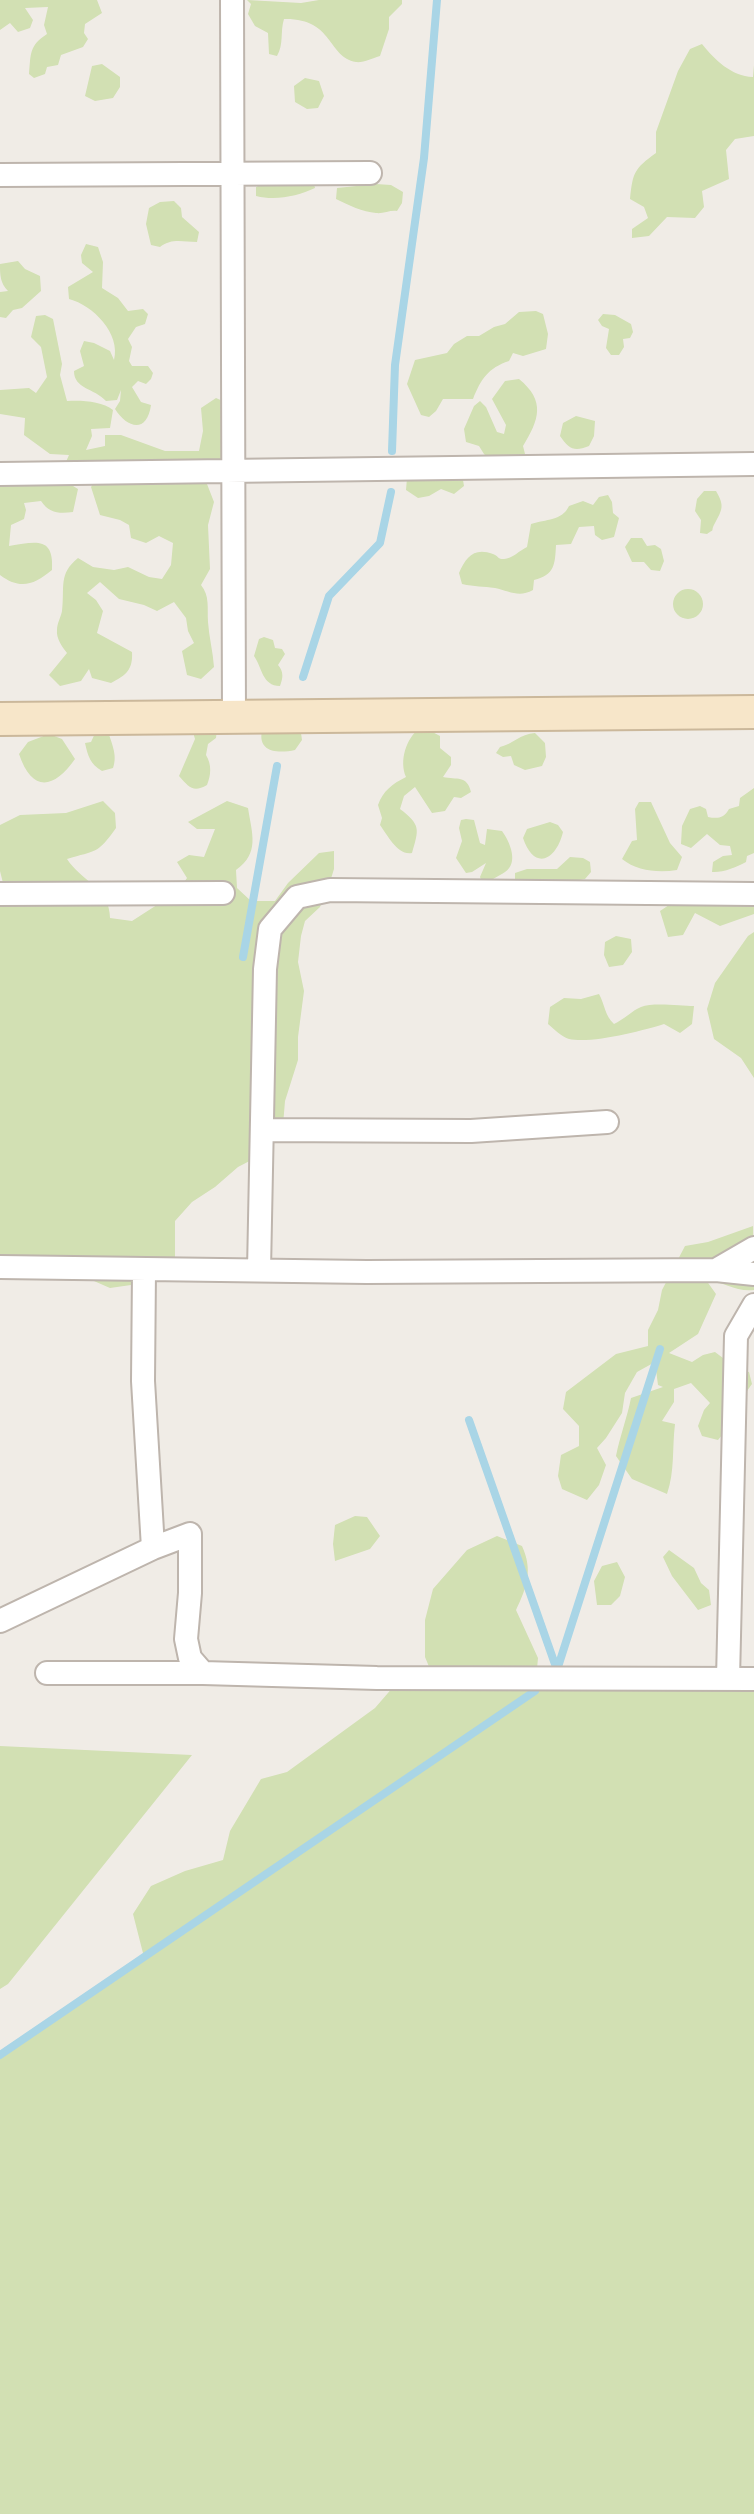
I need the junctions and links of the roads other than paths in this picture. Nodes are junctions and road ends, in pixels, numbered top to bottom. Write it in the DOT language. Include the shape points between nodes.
graph roads {
  1 [pos="232,0"];
  2 [pos="233,173"];
  3 [pos="370,173"];
  4 [pos="0,175"];
  5 [pos="754,464"];
  6 [pos="233,470"];
  7 [pos="0,474"];
  8 [pos="754,712"];
  9 [pos="234,718"];
  10 [pos="0,719"];
  11 [pos="223,893"];
  12 [pos="0,894"];
  13 [pos="754,894"];
  14 [pos="607,1122"];
  15 [pos="262,1130"];
  16 [pos="754,1248"];
  17 [pos="0,1267"];
  18 [pos="259,1270"];
  19 [pos="716,1270"];
  20 [pos="144,1271"];
  21 [pos="754,1274"];
  22 [pos="754,1305"];
  23 [pos="153,1548"];
  24 [pos="0,1621"];
  25 [pos="47,1673"];
  26 [pos="203,1673"];
  27 [pos="728,1679"];
  28 [pos="754,1679"];
  1 -- 2 [label="street"];
  2 -- 3 [label="street"];
  2 -- 4 [label="street"];
  2 -- 6 [label="street"];
  5 -- 6 [label="street"];
  6 -- 7 [label="street"];
  6 -- 9 [label="street"];
  8 -- 9 [label="street"];
  9 -- 10 [label="street"];
  11 -- 12 [label="street"];
  13 -- 15 [label="street" via="330,890 297,897 270,929"];
  14 -- 15 [label="street" via="471,1131"];
  15 -- 18 [label="street"];
  16 -- 19 [label="street"];
  17 -- 20 [label="street"];
  18 -- 19 [label="street"];
  18 -- 20 [label="street"];
  19 -- 21 [label="street"];
  20 -- 23 [label="street" via="143,1381"];
  22 -- 27 [label="street" via="736,1336"];
  23 -- 24 [label="street"];
  23 -- 26 [label="street" via="190,1534 186,1639 190,1658"];
  25 -- 26 [label="street"];
  26 -- 27 [label="street"];
  27 -- 28 [label="street"];
}
